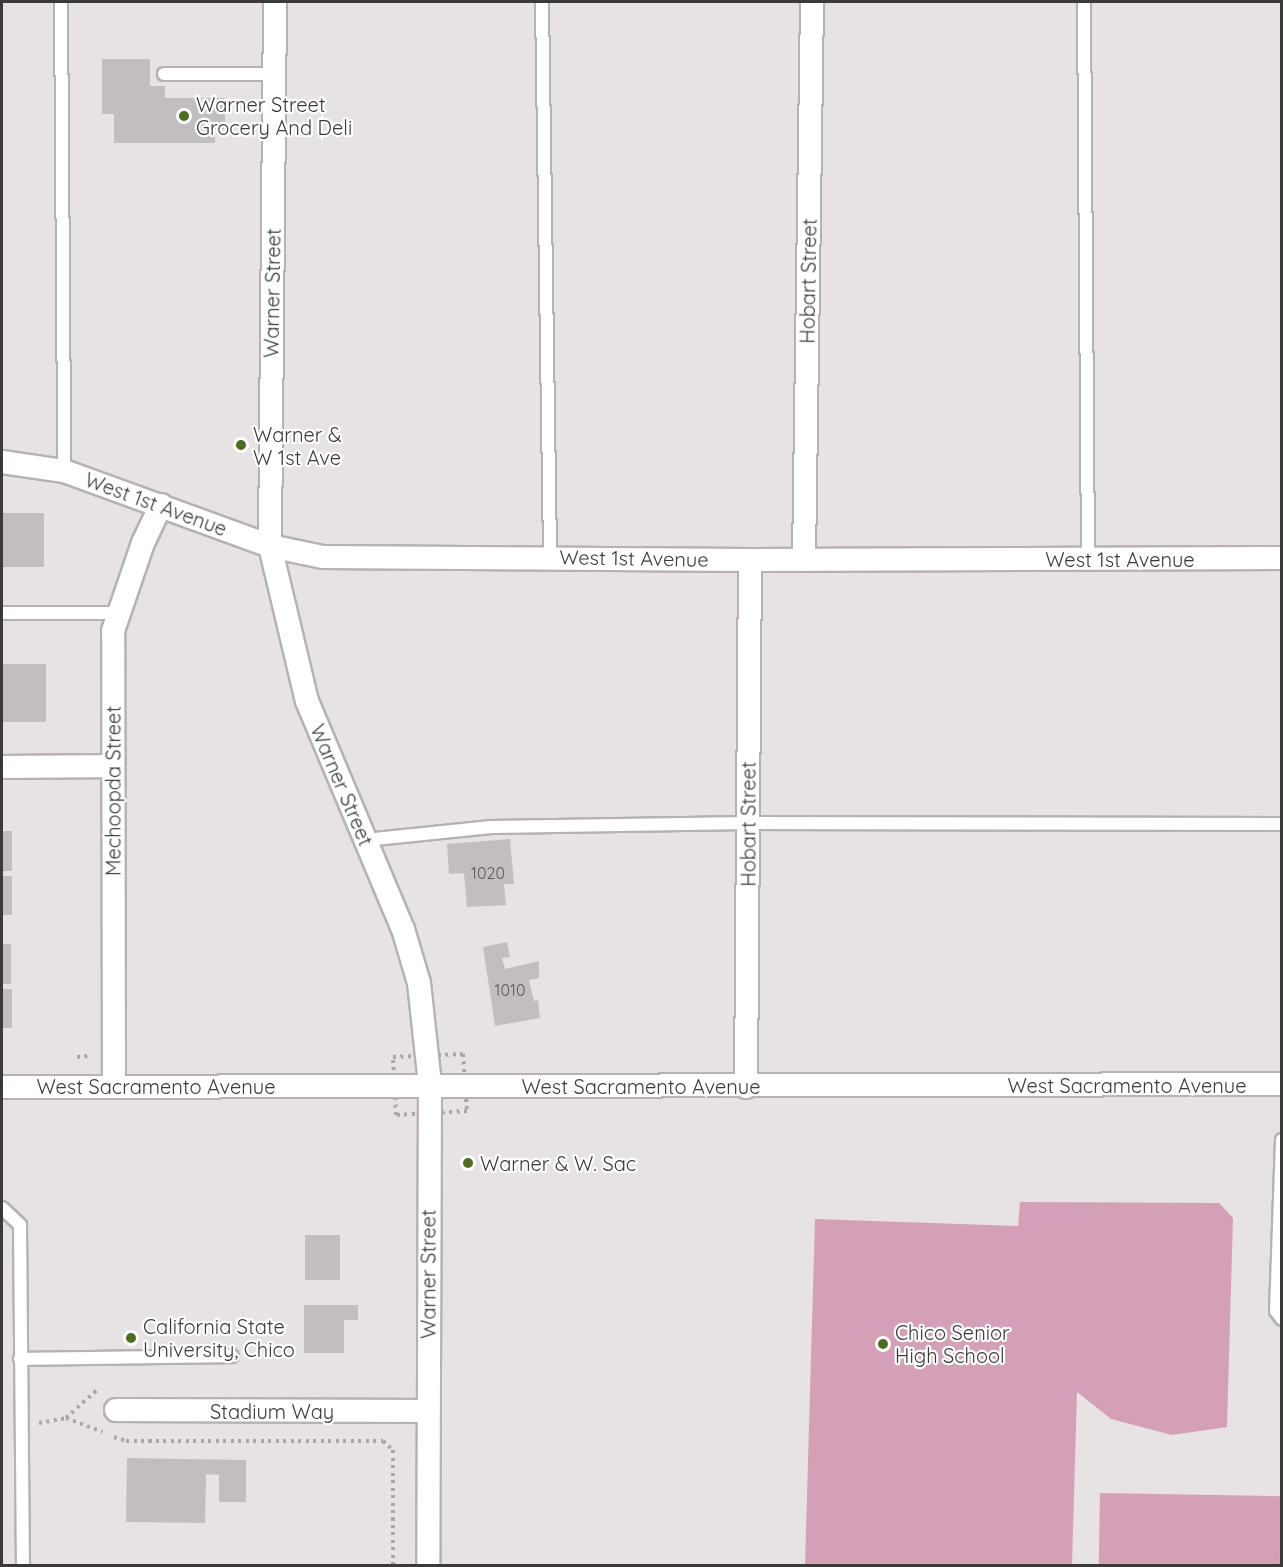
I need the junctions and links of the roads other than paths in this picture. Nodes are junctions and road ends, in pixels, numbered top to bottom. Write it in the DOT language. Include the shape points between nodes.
graph roads {
  1 [pos="61,2"];
  2 [pos="276,2"];
  3 [pos="542,2"];
  4 [pos="812,2"];
  5 [pos="1084,2"];
  6 [pos="164,74"];
  7 [pos="275,74"];
  8 [pos="2,462"];
  9 [pos="64,471"];
  10 [pos="161,504"];
  11 [pos="270,546"];
  12 [pos="550,557"];
  13 [pos="1281,558"];
  14 [pos="1088,559"];
  15 [pos="750,560"];
  16 [pos="804,560"];
  17 [pos="117,612"];
  18 [pos="2,613"];
  19 [pos="113,766"];
  20 [pos="2,767"];
  21 [pos="748,823"];
  22 [pos="1281,824"];
  23 [pos="365,840"];
  24 [pos="430,1084"];
  25 [pos="1281,1084"];
  26 [pos="114,1087"];
  27 [pos="746,1087"];
  28 [pos="2,1088"];
  29 [pos="1281,1140"];
  30 [pos="2,1208"];
  31 [pos="1281,1318"];
  32 [pos="232,1356"];
  33 [pos="20,1359"];
  34 [pos="116,1410"];
  35 [pos="427,1411"];
  36 [pos="23,1566"];
  37 [pos="428,1566"];
  1 -- 9 [label="lane"];
  2 -- 7 [label="street, Warner Street"];
  3 -- 12 [label="lane"];
  4 -- 16 [label="street, Hobart Street"];
  5 -- 14 [label="lane"];
  6 -- 7 [label="lane"];
  7 -- 11 [label="street, Warner Street"];
  8 -- 9 [label="street, West 1st Avenue"];
  9 -- 10 [label="street, West 1st Avenue"];
  10 -- 11 [label="street, West 1st Avenue"];
  10 -- 17 [label="street, Mechoopda Street"];
  11 -- 12 [label="street, West 1st Avenue" via="323,557"];
  11 -- 23 [label="street, Warner Street" via="306,701"];
  12 -- 15 [label="street, West 1st Avenue"];
  13 -- 14 [label="street, West 1st Avenue"];
  14 -- 16 [label="street, West 1st Avenue"];
  15 -- 16 [label="street, West 1st Avenue"];
  15 -- 21 [label="street, Hobart Street"];
  17 -- 18 [label="lane"];
  17 -- 19 [label="street, Mechoopda Street" via="113,631"];
  19 -- 20 [label="street"];
  19 -- 26 [label="street, Mechoopda Street"];
  21 -- 22 [label="lane"];
  21 -- 23 [label="lane" via="491,827"];
  21 -- 27 [label="street, Hobart Street"];
  23 -- 24 [label="street, Warner Street" via="403,929 419,983"];
  24 -- 26 [label="street, West Sacramento Avenue"];
  24 -- 27 [label="street, West Sacramento Avenue"];
  24 -- 35 [label="street, Warner Street"];
  25 -- 27 [label="street, West Sacramento Avenue"];
  26 -- 28 [label="street, West Sacramento Avenue"];
  29 -- 31 [label="lane" via="1276,1311"];
  30 -- 33 [label="lane" via="20,1225"];
  32 -- 33 [label="lane"];
  33 -- 36 [label="lane"];
  34 -- 35 [label="street, Stadium Way"];
  35 -- 37 [label="street, Warner Street"];
}
